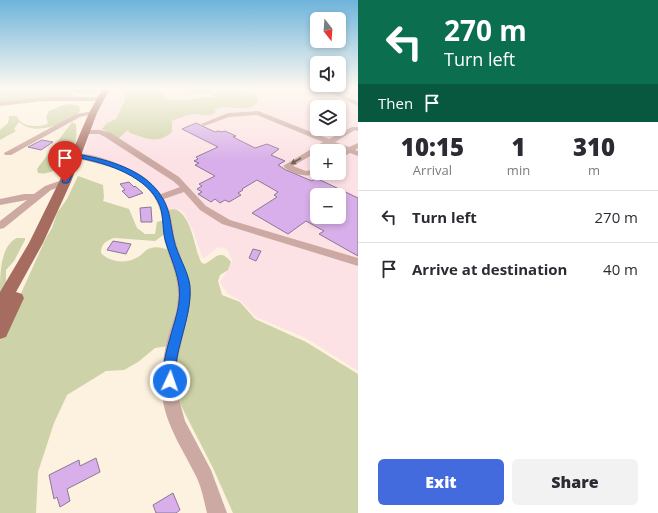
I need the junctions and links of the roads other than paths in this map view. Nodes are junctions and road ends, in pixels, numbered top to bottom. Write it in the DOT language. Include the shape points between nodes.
graph roads {
  1 [pos="93,113"];
  2 [pos="204,124"];
  3 [pos="60,125"];
  4 [pos="356,129"];
  5 [pos="86,132"];
  6 [pos="50,135"];
  7 [pos="329,142"];
  8 [pos="326,144"];
  9 [pos="358,145"];
  10 [pos="350,150"];
  11 [pos="310,153"];
  12 [pos="346,153"];
  13 [pos="8,154"];
  14 [pos="358,154"];
  15 [pos="77,156"];
  16 [pos="310,174"];
  17 [pos="65,182"];
  18 [pos="186,188"];
  19 [pos="37,197"];
  20 [pos="159,198"];
  21 [pos="0,202"];
  22 [pos="0,226"];
  23 [pos="36,243"];
  24 [pos="358,262"];
  25 [pos="0,309"];
  26 [pos="0,332"];
  27 [pos="217,513"];
  1 -- 3 [label="street" via="78,115"];
  1 -- 5 [label="main road"];
  2 -- 7 [label="street" via="228,115 254,113"];
  3 -- 6 [label="street"];
  3 -- 13 [label="street"];
  4 -- 7 [label="street"];
  5 -- 15 [label="main road"];
  5 -- 18 [label="street" via="108,135"];
  7 -- 8 [label="street, one-way"];
  7 -- 10 [label="street"];
  9 -- 10 [label="street"];
  10 -- 12 [label="street"];
  10 -- 14 [label="street"];
  11 -- 16 [label="street, one-way" via="287,166"];
  15 -- 17 [label="main road"];
  15 -- 20 [label="street" via="101,160 130,172 147,184"];
  17 -- 19 [label="street" via="48,188"];
  17 -- 23 [label="main road"];
  18 -- 20 [label="street"];
  18 -- 24 [label="street" via="204,208 226,222"];
  19 -- 21 [label="street"];
  19 -- 22 [label="street"];
  20 -- 27 [label="street" via="165,208 170,240 185,286 184,302 171,359 171,401 212,494"];
  23 -- 25 [label="main road"];
  23 -- 26 [label="main road" via="20,290"];
}
